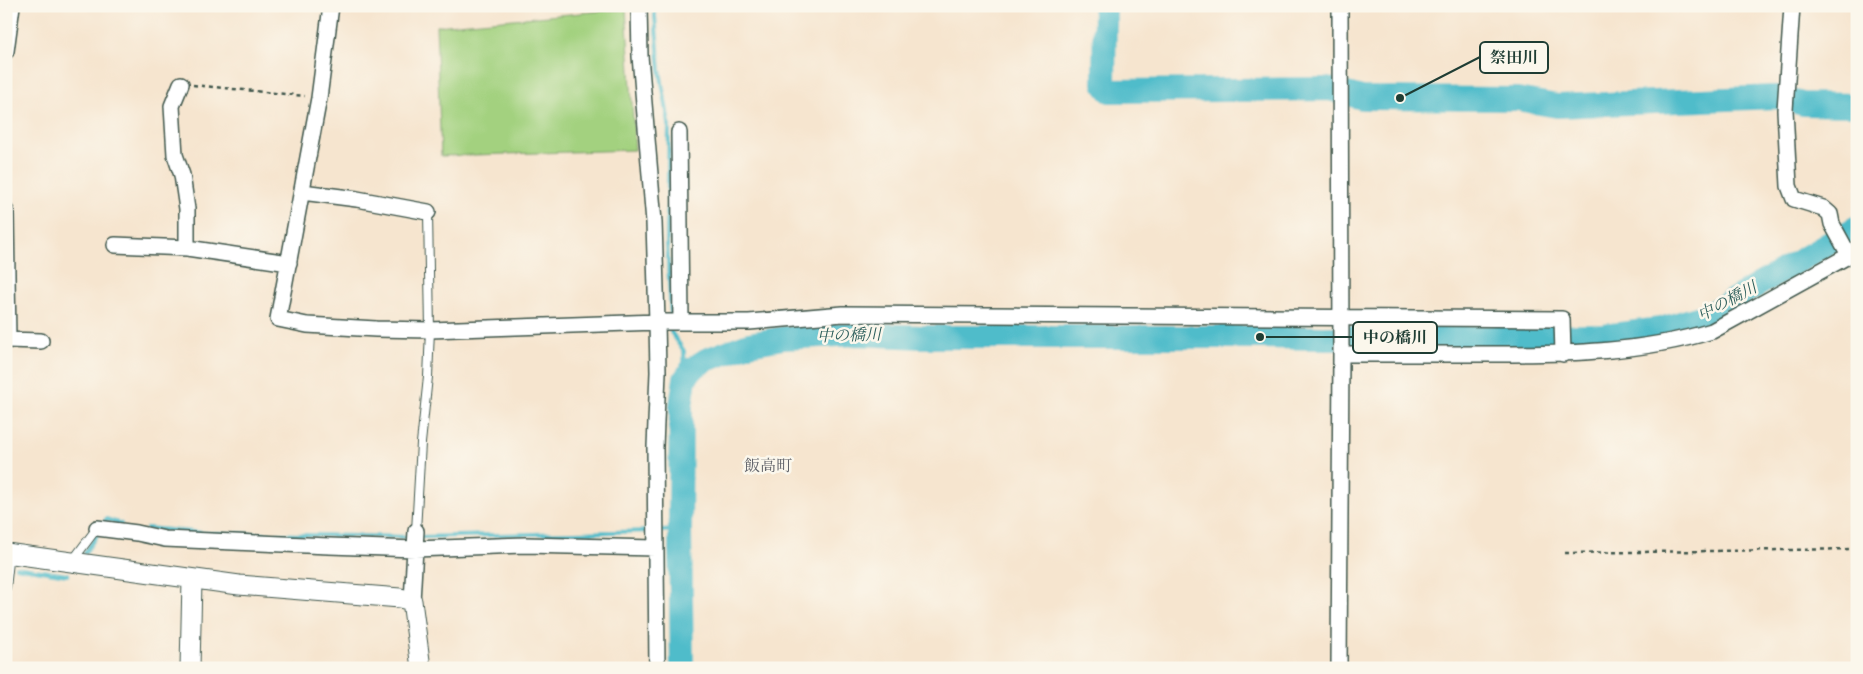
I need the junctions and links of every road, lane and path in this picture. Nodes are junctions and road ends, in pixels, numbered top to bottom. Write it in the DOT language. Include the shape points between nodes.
graph roads {
  1 [pos="12,6"];
  2 [pos="331,6"];
  3 [pos="639,6"];
  4 [pos="1340,6"];
  5 [pos="1792,6"];
  6 [pos="6,51"];
  7 [pos="181,84"];
  8 [pos="319,98"];
  9 [pos="679,132"];
  10 [pos="302,192"];
  11 [pos="6,211"];
  12 [pos="428,212"];
  13 [pos="666,222"];
  14 [pos="115,245"];
  15 [pos="187,248"];
  16 [pos="1851,253"];
  17 [pos="288,263"];
  18 [pos="1341,320"];
  19 [pos="670,322"];
  20 [pos="430,330"];
  21 [pos="7,340"];
  22 [pos="41,341"];
  23 [pos="1341,352"];
  24 [pos="1562,352"];
  25 [pos="97,528"];
  26 [pos="655,538"];
  27 [pos="416,541"];
  28 [pos="1857,549"];
  29 [pos="8,553"];
  30 [pos="1564,553"];
  31 [pos="71,562"];
  32 [pos="192,580"];
  33 [pos="6,588"];
  34 [pos="412,601"];
  35 [pos="190,668"];
  36 [pos="420,668"];
  37 [pos="657,668"];
  38 [pos="1339,668"];
  1 -- 6 [label="street"];
  2 -- 8 [label="street"];
  3 -- 13 [label="street" via="640,56"];
  4 -- 18 [label="street"];
  5 -- 16 [label="street" via="1785,110 1789,186 1794,198 1823,208 1830,214 1835,230"];
  7 -- 8 [label="path"];
  7 -- 15 [label="street" via="172,106 175,155 187,209"];
  8 -- 10 [label="street"];
  9 -- 13 [label="street"];
  10 -- 12 [label="street"];
  10 -- 17 [label="street"];
  11 -- 21 [label="street"];
  12 -- 20 [label="lane"];
  13 -- 19 [label="street"];
  13 -- 19 [label="street"];
  14 -- 15 [label="street"];
  15 -- 17 [label="street"];
  16 -- 24 [label="street" via="1712,331 1641,348"];
  17 -- 20 [label="street" via="278,319 376,329"];
  18 -- 19 [label="street" via="843,314 749,322"];
  18 -- 23 [label="street"];
  18 -- 24 [label="street" via="1562,319"];
  19 -- 20 [label="street"];
  19 -- 26 [label="street" via="658,372 654,447"];
  20 -- 27 [label="lane"];
  21 -- 22 [label="street"];
  23 -- 24 [label="street"];
  23 -- 38 [label="street"];
  25 -- 27 [label="street" via="165,539"];
  25 -- 31 [label="lane"];
  26 -- 27 [label="street" via="525,545"];
  26 -- 37 [label="street"];
  27 -- 34 [label="street"];
  28 -- 30 [label="path"];
  29 -- 31 [label="street"];
  29 -- 33 [label="lane"];
  31 -- 32 [label="street"];
  32 -- 34 [label="street"];
  32 -- 35 [label="street"];
  34 -- 36 [label="street"];
}
